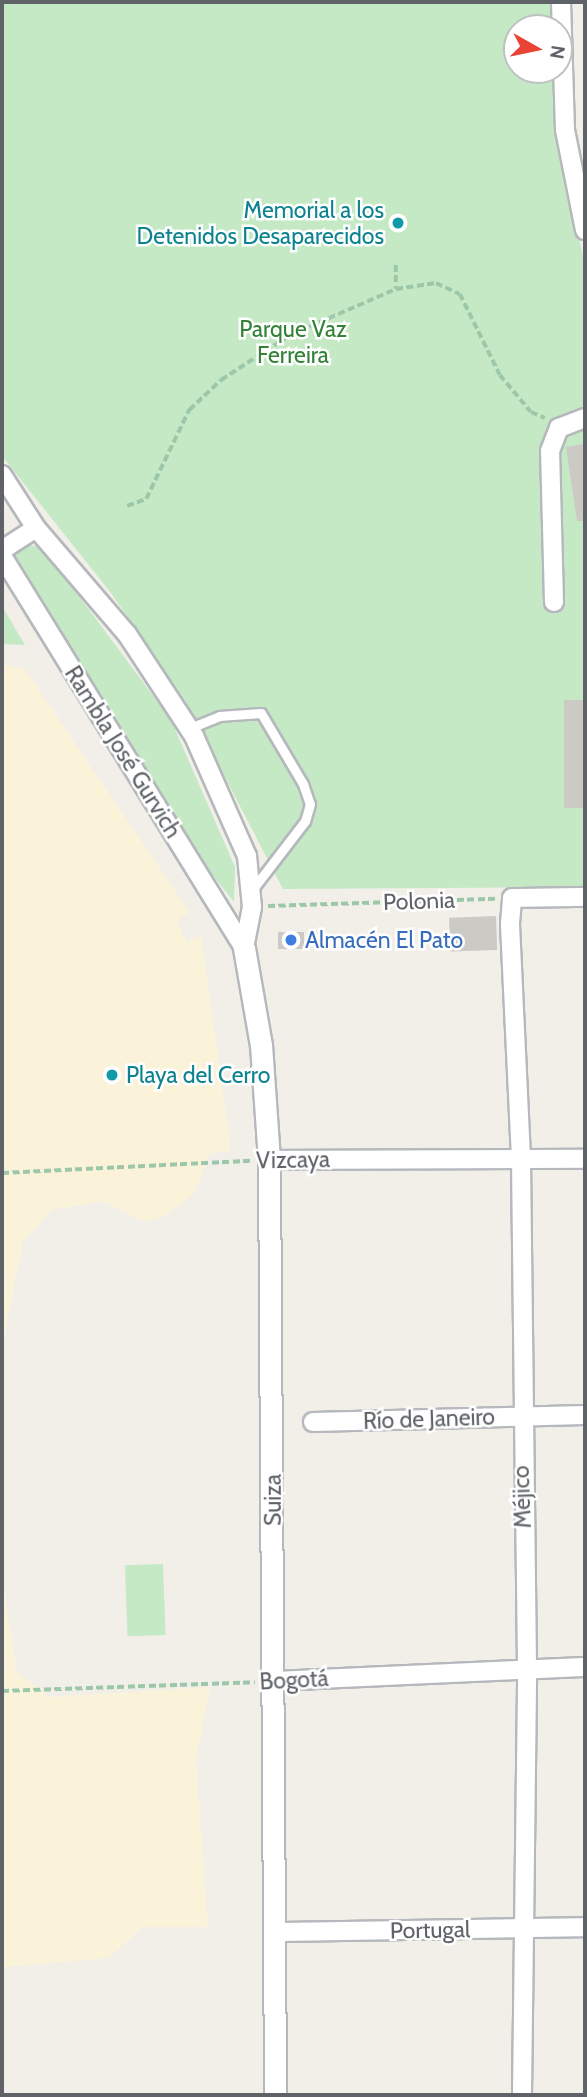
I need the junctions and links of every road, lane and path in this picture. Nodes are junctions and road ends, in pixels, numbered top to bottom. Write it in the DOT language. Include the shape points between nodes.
graph roads {
  1 [pos="561,2"];
  2 [pos="585,230"];
  3 [pos="396,265"];
  4 [pos="396,289"];
  5 [pos="585,418"];
  6 [pos="559,428"];
  7 [pos="2,475"];
  8 [pos="127,506"];
  9 [pos="36,528"];
  10 [pos="2,550"];
  11 [pos="2,556"];
  12 [pos="554,602"];
  13 [pos="190,728"];
  14 [pos="585,897"];
  15 [pos="252,898"];
  16 [pos="512,898"];
  17 [pos="244,948"];
  18 [pos="521,1158"];
  19 [pos="585,1159"];
  20 [pos="268,1160"];
  21 [pos="2,1173"];
  22 [pos="585,1415"];
  23 [pos="520,1416"];
  24 [pos="313,1422"];
  25 [pos="527,1666"];
  26 [pos="585,1667"];
  27 [pos="273,1681"];
  28 [pos="2,1691"];
  29 [pos="585,1927"];
  30 [pos="522,1928"];
  31 [pos="274,1932"];
  32 [pos="275,2095"];
  33 [pos="522,2095"];
  1 -- 2 [label="street" via="565,130"];
  3 -- 4 [label="path"];
  4 -- 6 [label="path" via="436,283 460,294 500,375 531,412"];
  4 -- 8 [label="path" via="290,335 213,387 189,410 146,499"];
  5 -- 6 [label="street"];
  6 -- 12 [label="street" via="550,451"];
  7 -- 9 [label="street"];
  9 -- 10 [label="street"];
  9 -- 13 [label="street" via="100,598"];
  11 -- 17 [label="street, Rambla José Gurvich"];
  13 -- 15 [label="street" via="236,823"];
  13 -- 15 [label="lane" via="219,716 261,713 303,784 310,804 305,821"];
  14 -- 16 [label="street"];
  15 -- 16 [label="path, Polonia"];
  15 -- 17 [label="street, Suiza"];
  16 -- 18 [label="street, Méjico"];
  17 -- 20 [label="street, Suiza" via="261,1045"];
  18 -- 19 [label="street, Vizcaya"];
  18 -- 20 [label="street, Vizcaya"];
  18 -- 23 [label="street, Méjico"];
  20 -- 21 [label="path, Vizcaya"];
  20 -- 27 [label="street, Suiza"];
  22 -- 23 [label="street, Río de Janeiro"];
  23 -- 24 [label="street, Río de Janeiro"];
  23 -- 25 [label="street, Méjico"];
  25 -- 26 [label="street, Bogotá"];
  25 -- 27 [label="street, Bogotá"];
  25 -- 30 [label="street, Méjico"];
  27 -- 28 [label="path, Bogotá"];
  27 -- 31 [label="street, Suiza"];
  29 -- 30 [label="street, Portugal"];
  30 -- 31 [label="street, Portugal"];
  30 -- 33 [label="street, Méjico"];
  31 -- 32 [label="street, Suiza"];
}
